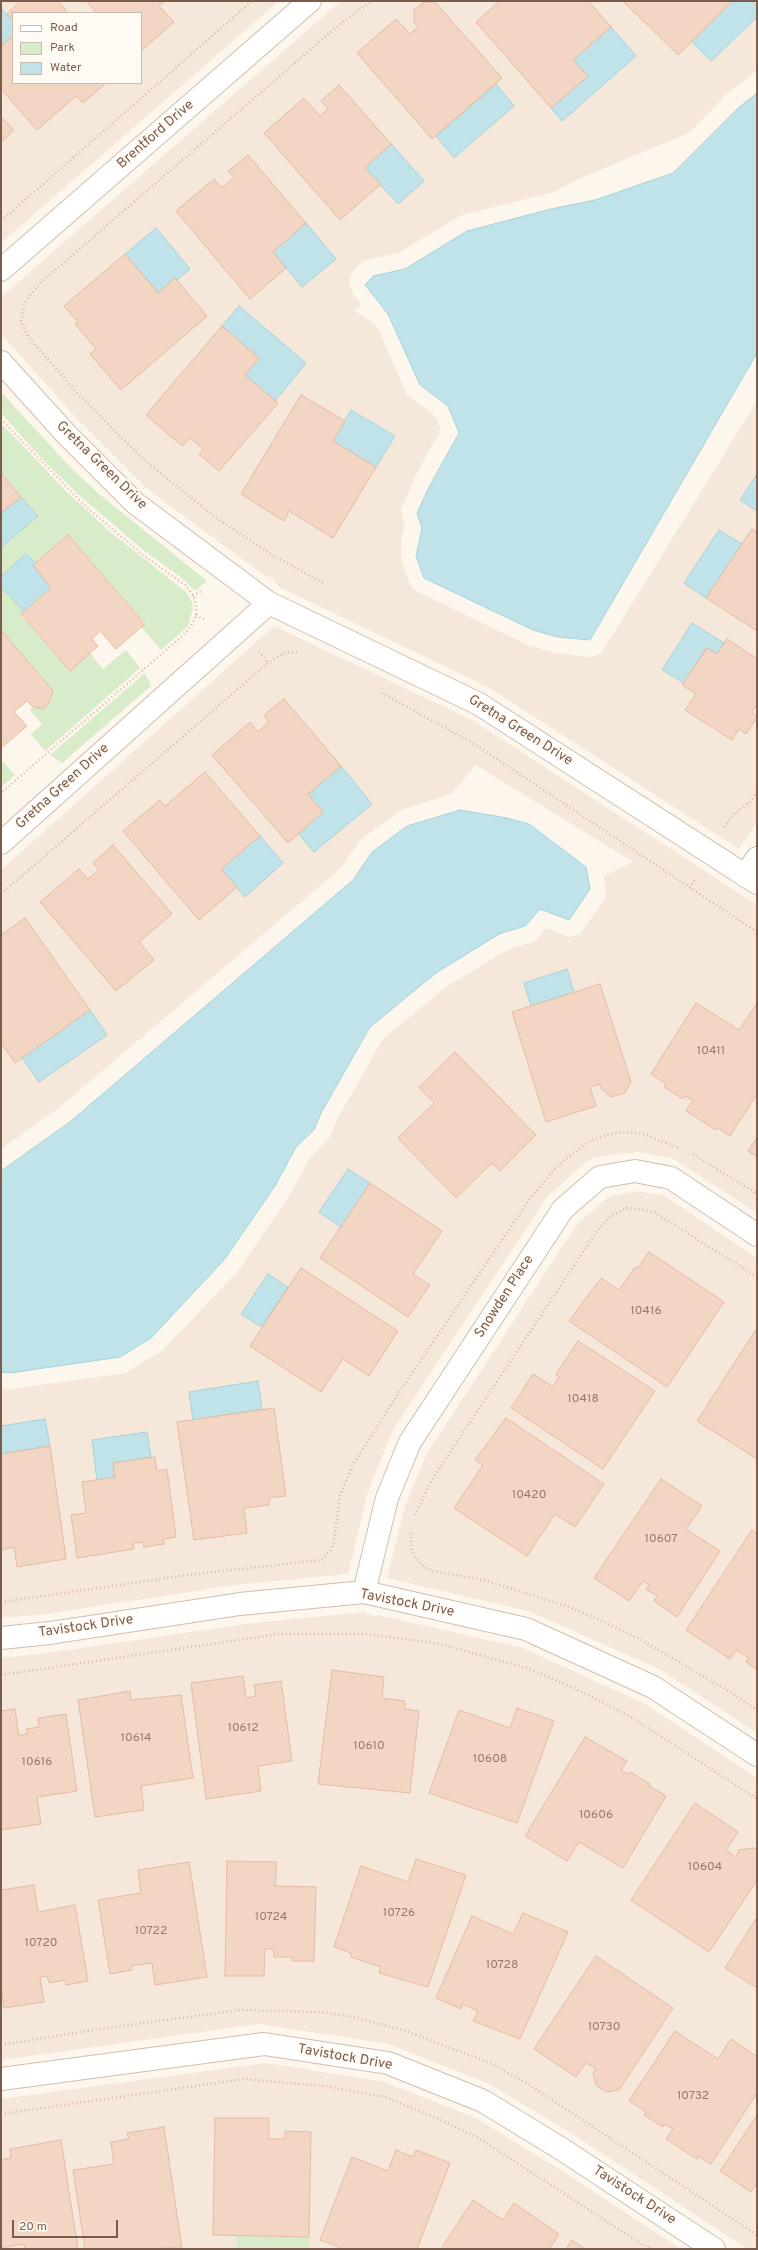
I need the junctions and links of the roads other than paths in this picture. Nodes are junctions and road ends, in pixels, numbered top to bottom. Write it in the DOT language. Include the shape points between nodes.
graph roads {
  1 [pos="310,1"];
  2 [pos="1,270"];
  3 [pos="1,362"];
  4 [pos="269,603"];
  5 [pos="1,843"];
  6 [pos="753,872"];
  7 [pos="757,1235"];
  8 [pos="364,1592"];
  9 [pos="1,1638"];
  10 [pos="757,1755"];
  11 [pos="1,2079"];
  12 [pos="714,2249"];
  1 -- 2 [label="street, Brentford Drive"];
  3 -- 4 [label="street, Gretna Green Drive" via="66,434 135,503"];
  4 -- 5 [label="street, Gretna Green Drive"];
  4 -- 6 [label="street, Gretna Green Drive" via="479,704"];
  7 -- 8 [label="street, Snowden Place" via="670,1178 635,1171 600,1177 563,1209 410,1442 387,1498"];
  8 -- 9 [label="street, Tavistock Drive" via="240,1604"];
  8 -- 10 [label="street, Tavistock Drive" via="526,1629 653,1687"];
  11 -- 12 [label="street, Tavistock Drive" via="264,2044 388,2063 483,2101"];
}
